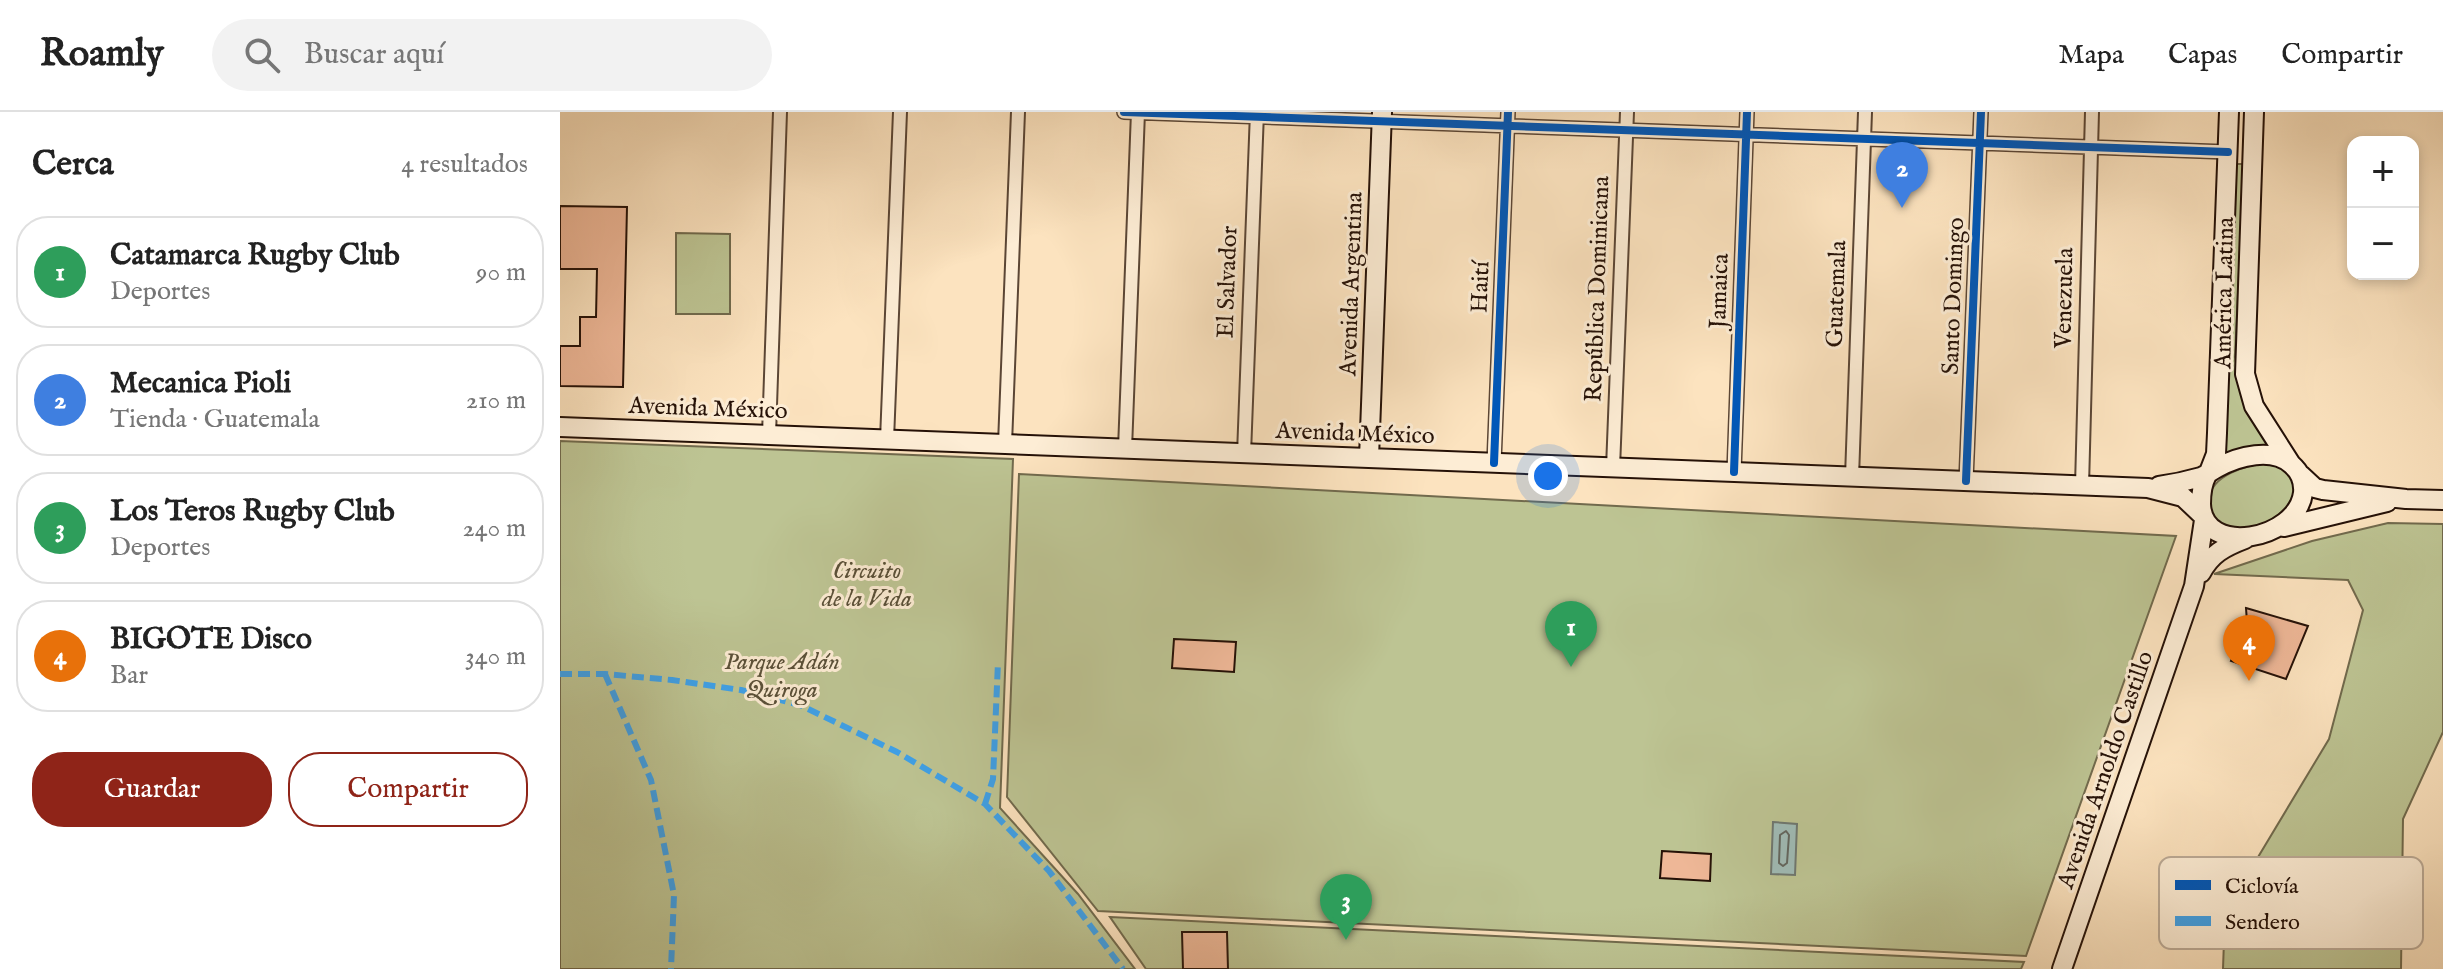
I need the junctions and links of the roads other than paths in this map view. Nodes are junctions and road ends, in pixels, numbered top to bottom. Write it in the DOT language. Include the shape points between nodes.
graph roads {
  1 [pos="780,112"];
  2 [pos="900,112"];
  3 [pos="1018,112"];
  4 [pos="1124,112"];
  5 [pos="1138,112"];
  6 [pos="1508,112"];
  7 [pos="1627,112"];
  8 [pos="1747,112"];
  9 [pos="1865,112"];
  10 [pos="1981,112"];
  11 [pos="2092,112"];
  12 [pos="2229,112"];
  13 [pos="2254,112"];
  14 [pos="1257,114"];
  15 [pos="1382,117"];
  16 [pos="1508,126"];
  17 [pos="1626,131"];
  18 [pos="1746,135"];
  19 [pos="1864,139"];
  20 [pos="1980,143"];
  21 [pos="2091,147"];
  22 [pos="2228,152"];
  23 [pos="560,427"];
  24 [pos="769,435"];
  25 [pos="887,440"];
  26 [pos="1005,444"];
  27 [pos="1125,449"];
  28 [pos="1244,454"];
  29 [pos="1369,458"];
  30 [pos="1494,463"];
  31 [pos="1613,468"];
  32 [pos="2296,470"];
  33 [pos="1734,472"];
  34 [pos="2208,473"];
  35 [pos="1852,477"];
  36 [pos="1966,481"];
  37 [pos="2082,486"];
  38 [pos="2148,488"];
  39 [pos="2406,499"];
  40 [pos="2443,500"];
  41 [pos="2203,518"];
  42 [pos="2275,529"];
  43 [pos="2251,536"];
  44 [pos="2194,586"];
  45 [pos="2062,969"];
  1 -- 24 [label="street"];
  2 -- 25 [label="street"];
  3 -- 26 [label="street"];
  4 -- 5 [label="street"];
  5 -- 14 [label="street"];
  5 -- 27 [label="street"];
  6 -- 16 [label="street, Haití"];
  7 -- 17 [label="street, República Dominicana"];
  8 -- 18 [label="street, Jamaica"];
  9 -- 19 [label="street, Guatemala"];
  10 -- 20 [label="street, Santo Domingo"];
  11 -- 21 [label="street, Venezuela"];
  12 -- 22 [label="main road, América Latina"];
  13 -- 32 [label="main road, América Latina" via="2245,374 2254,406"];
  14 -- 15 [label="street"];
  14 -- 28 [label="street, El Salvador"];
  15 -- 16 [label="street"];
  15 -- 29 [label="main road, Avenida Argentina"];
  16 -- 17 [label="street"];
  16 -- 30 [label="street, Haití"];
  17 -- 18 [label="street"];
  17 -- 31 [label="street, República Dominicana"];
  18 -- 19 [label="street"];
  18 -- 33 [label="street, Jamaica"];
  19 -- 20 [label="street"];
  19 -- 35 [label="street, Guatemala"];
  20 -- 21 [label="street"];
  20 -- 36 [label="street, Santo Domingo"];
  21 -- 22 [label="street"];
  21 -- 37 [label="street, Venezuela"];
  22 -- 34 [label="main road, América Latina" via="2216,454"];
  23 -- 24 [label="main road, Avenida México"];
  24 -- 25 [label="main road, Avenida México"];
  25 -- 26 [label="main road, Avenida México"];
  26 -- 27 [label="main road, Avenida México"];
  27 -- 28 [label="main road, Avenida México"];
  28 -- 29 [label="main road, Avenida México"];
  29 -- 30 [label="main road, Avenida México"];
  30 -- 31 [label="main road, Avenida México"];
  31 -- 33 [label="main road, Avenida México"];
  32 -- 34 [label="main road" via="2277,457 2256,455"];
  32 -- 39 [label="main road" via="2323,490"];
  32 -- 42 [label="main road" via="2303,490 2298,509"];
  33 -- 35 [label="main road, Avenida México"];
  34 -- 38 [label="main road, Avenida México"];
  34 -- 41 [label="main road" via="2202,487"];
  35 -- 36 [label="main road, Avenida México"];
  36 -- 37 [label="main road, Avenida México"];
  37 -- 38 [label="main road, Avenida México"];
  38 -- 41 [label="main road, Avenida México" via="2183,497"];
  39 -- 40 [label="main road"];
  39 -- 42 [label="main road"];
  41 -- 43 [label="main road" via="2219,534"];
  41 -- 44 [label="main road, Avenida Arnoldo Castillo"];
  42 -- 43 [label="main road"];
  43 -- 44 [label="main road, Avenida Arnoldo Castillo" via="2217,551"];
  44 -- 45 [label="main road, Avenida Arnoldo Castillo"];
}
